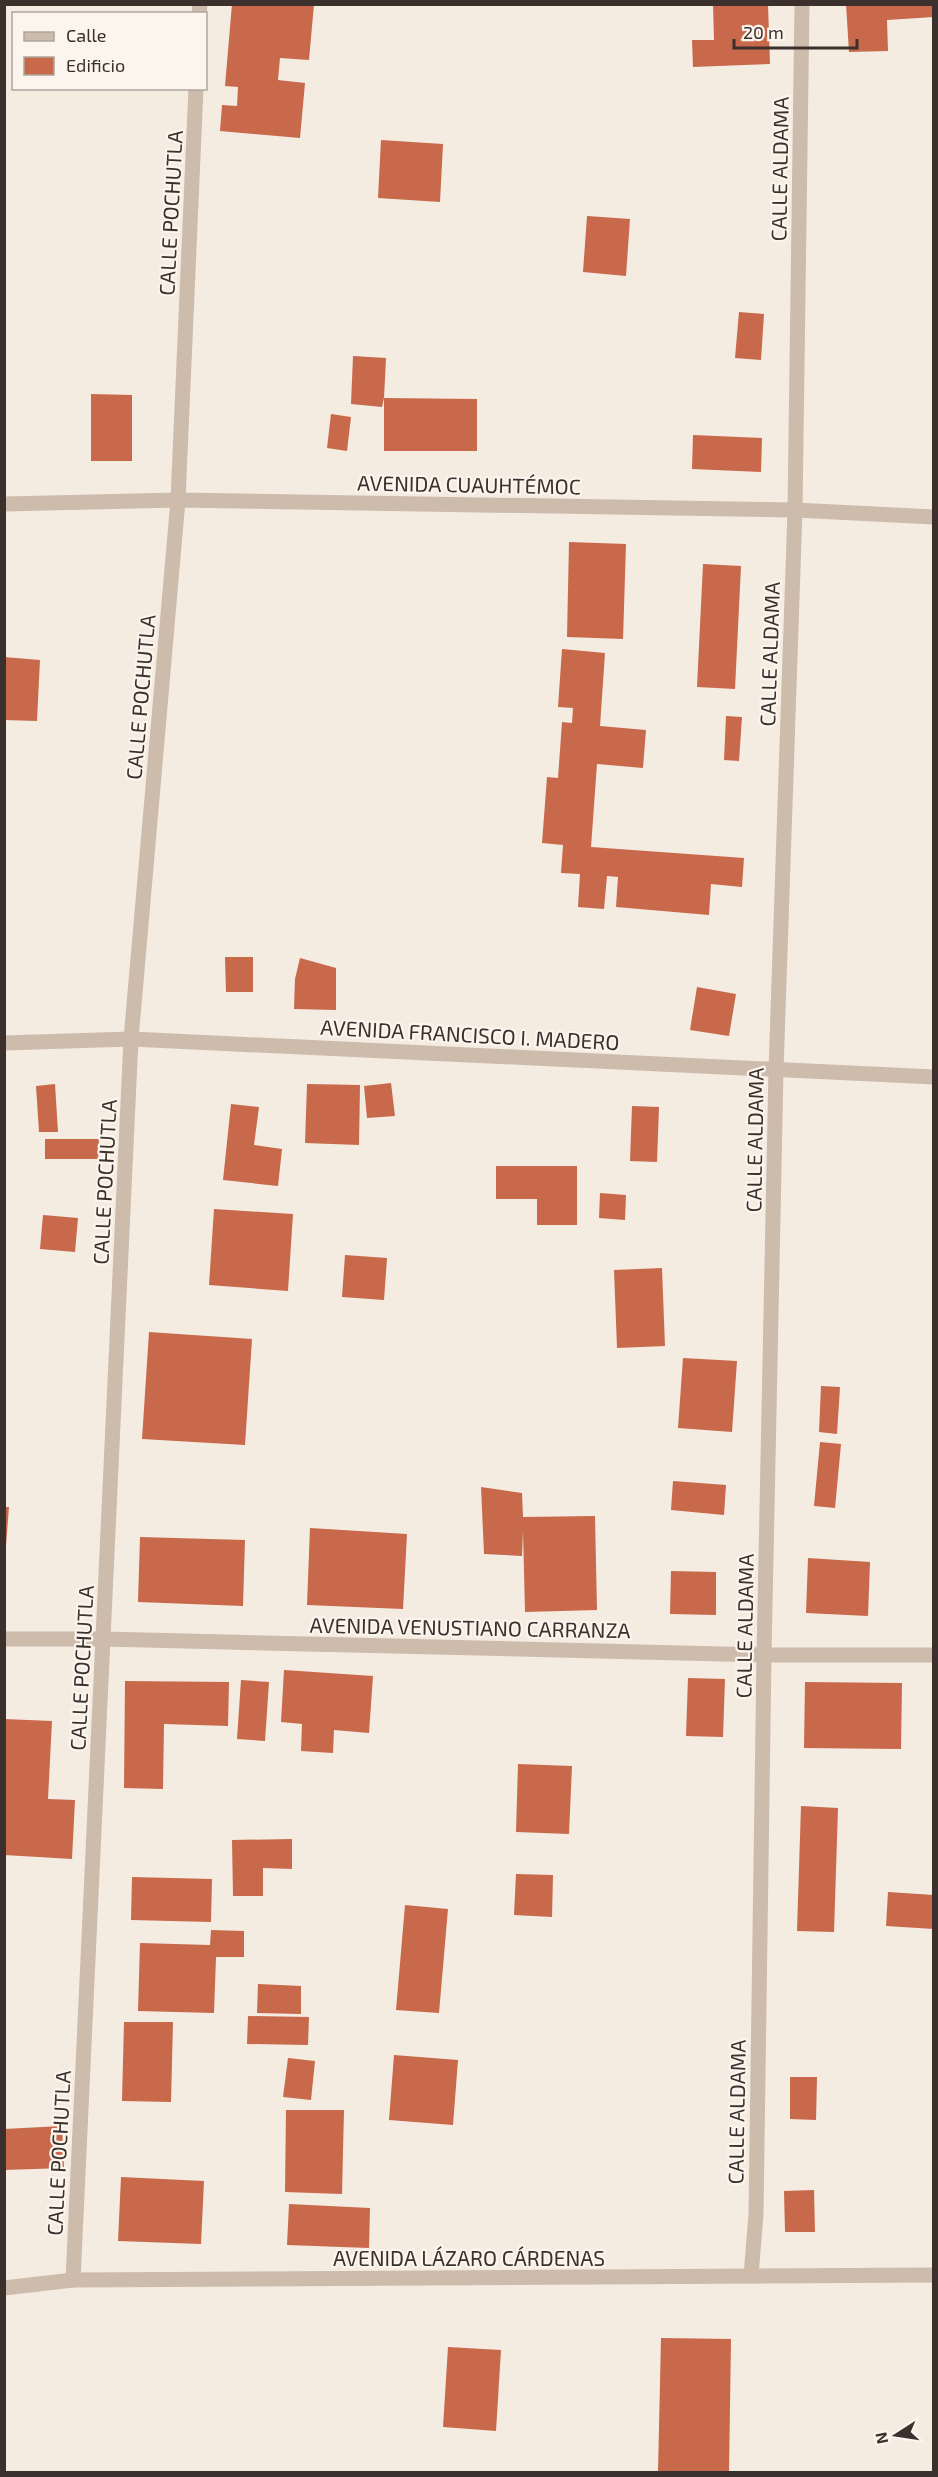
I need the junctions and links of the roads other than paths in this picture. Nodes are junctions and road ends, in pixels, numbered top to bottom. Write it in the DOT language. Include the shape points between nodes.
graph roads {
  1 [pos="802,4"];
  2 [pos="196,90"];
  3 [pos="178,500"];
  4 [pos="4,504"];
  5 [pos="795,510"];
  6 [pos="933,517"];
  7 [pos="131,1039"];
  8 [pos="4,1043"];
  9 [pos="776,1070"];
  10 [pos="933,1077"];
  11 [pos="4,1639"];
  12 [pos="104,1639"];
  13 [pos="764,1655"];
  14 [pos="933,1655"];
  15 [pos="933,2275"];
  16 [pos="751,2277"];
  17 [pos="73,2280"];
  18 [pos="4,2288"];
  1 -- 5 [label="street, CALLE ALDAMA"];
  2 -- 3 [label="street, CALLE POCHUTLA"];
  3 -- 4 [label="street, AVENIDA CUAUHTÉMOC"];
  3 -- 5 [label="street, AVENIDA CUAUHTÉMOC"];
  3 -- 7 [label="street, CALLE POCHUTLA"];
  5 -- 6 [label="street, AVENIDA CUAUHTÉMOC"];
  5 -- 9 [label="street, CALLE ALDAMA"];
  7 -- 8 [label="street, AVENIDA FRANCISCO I. MADERO"];
  7 -- 9 [label="street, AVENIDA FRANCISCO I. MADERO"];
  7 -- 12 [label="street, CALLE POCHUTLA"];
  9 -- 10 [label="street, AVENIDA FRANCISCO I. MADERO"];
  9 -- 13 [label="street, CALLE ALDAMA"];
  11 -- 12 [label="street, AVENIDA VENUSTIANO CARRANZA"];
  12 -- 13 [label="street, AVENIDA VENUSTIANO CARRANZA"];
  12 -- 17 [label="street, CALLE POCHUTLA"];
  13 -- 14 [label="street, AVENIDA VENUSTIANO CARRANZA"];
  13 -- 16 [label="street, CALLE ALDAMA" via="756,2214"];
  15 -- 16 [label="street, AVENIDA LÁZARO CÁRDENAS"];
  16 -- 17 [label="street, AVENIDA LÁZARO CÁRDENAS"];
  17 -- 18 [label="street, AVENIDA LÁZARO CÁRDENAS"];
}
